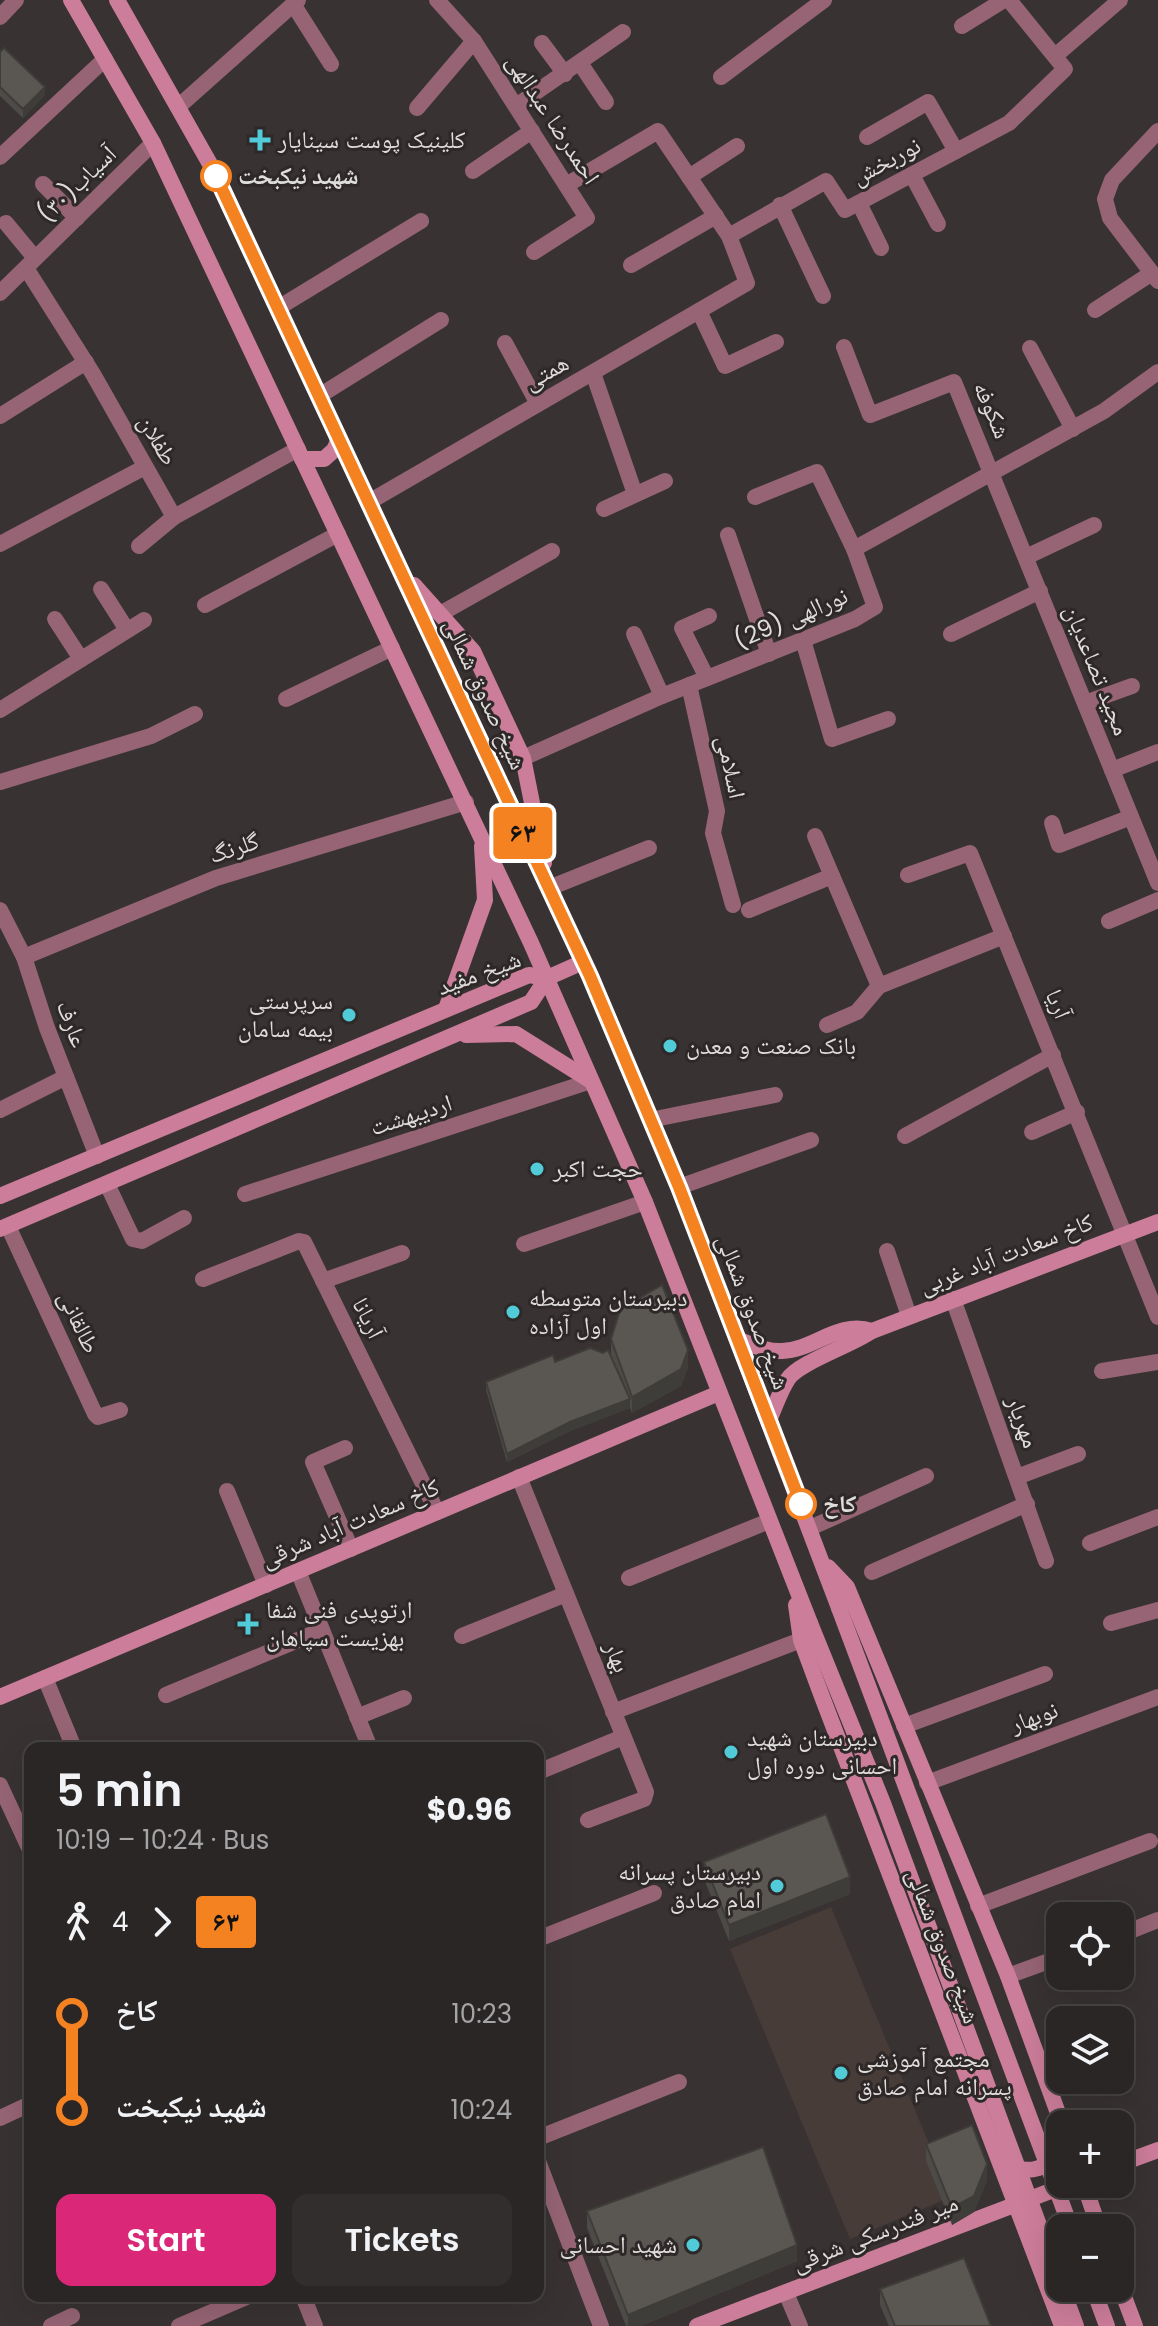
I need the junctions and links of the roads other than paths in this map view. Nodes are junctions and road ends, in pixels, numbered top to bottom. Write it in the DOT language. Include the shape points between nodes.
graph roads {
  1 [pos="16,0"];
  2 [pos="71,0"];
  3 [pos="117,0"];
  4 [pos="437,0"];
  5 [pos="824,0"];
  6 [pos="1006,0"];
  7 [pos="1120,0"];
  8 [pos="296,2"];
  9 [pos="0,17"];
  10 [pos="962,26"];
  11 [pos="623,32"];
  12 [pos="474,41"];
  13 [pos="542,43"];
  14 [pos="105,59"];
  15 [pos="1060,62"];
  16 [pos="580,63"];
  17 [pos="331,64"];
  18 [pos="565,74"];
  19 [pos="721,77"];
  20 [pos="606,102"];
  21 [pos="516,106"];
  22 [pos="178,107"];
  23 [pos="417,108"];
  24 [pos="532,131"];
  25 [pos="1158,131"];
  26 [pos="867,137"];
  27 [pos="153,143"];
  28 [pos="737,146"];
  29 [pos="956,151"];
  30 [pos="0,157"];
  31 [pos="473,171"];
  32 [pos="912,175"];
  33 [pos="689,177"];
  34 [pos="43,184"];
  35 [pos="568,184"];
  36 [pos="859,203"];
  37 [pos="780,205"];
  38 [pos="716,216"];
  39 [pos="77,218"];
  40 [pos="421,221"];
  41 [pos="6,223"];
  42 [pos="938,224"];
  43 [pos="729,236"];
  44 [pos="881,248"];
  45 [pos="534,252"];
  46 [pos="30,263"];
  47 [pos="631,265"];
  48 [pos="1155,277"];
  49 [pos="0,293"];
  50 [pos="823,296"];
  51 [pos="278,308"];
  52 [pos="1095,310"];
  53 [pos="699,311"];
  54 [pos="441,320"];
  55 [pos="776,342"];
  56 [pos="505,343"];
  57 [pos="844,347"];
  58 [pos="1030,348"];
  59 [pos="86,362"];
  60 [pos="1158,372"];
  61 [pos="593,373"];
  62 [pos="319,396"];
  63 [pos="538,404"];
  64 [pos="0,416"];
  65 [pos="1073,429"];
  66 [pos="339,439"];
  67 [pos="300,454"];
  68 [pos="145,467"];
  69 [pos="993,474"];
  70 [pos="665,481"];
  71 [pos="635,494"];
  72 [pos="755,497"];
  73 [pos="369,502"];
  74 [pos="604,509"];
  75 [pos="174,517"];
  76 [pos="1094,525"];
  77 [pos="338,534"];
  78 [pos="728,535"];
  79 [pos="0,544"];
  80 [pos="139,546"];
  81 [pos="854,549"];
  82 [pos="552,551"];
  83 [pos="1026,557"];
  84 [pos="401,570"];
  85 [pos="101,589"];
  86 [pos="1040,591"];
  87 [pos="205,605"];
  88 [pos="440,614"];
  89 [pos="709,616"];
  90 [pos="55,619"];
  91 [pos="144,620"];
  92 [pos="127,630"];
  93 [pos="634,634"];
  94 [pos="951,634"];
  95 [pos="803,640"];
  96 [pos="392,648"];
  97 [pos="769,654"];
  98 [pos="81,659"];
  99 [pos="707,678"];
  100 [pos="689,685"];
  101 [pos="1132,686"];
  102 [pos="662,696"];
  103 [pos="286,699"];
  104 [pos="1085,703"];
  105 [pos="0,710"];
  106 [pos="195,714"];
  107 [pos="888,719"];
  108 [pos="1158,752"];
  109 [pos="523,758"];
  110 [pos="1112,770"];
  111 [pos="0,782"];
  112 [pos="466,802"];
  113 [pos="1131,817"];
  114 [pos="1052,823"];
  115 [pos="815,836"];
  116 [pos="482,837"];
  117 [pos="649,848"];
  118 [pos="908,875"];
  119 [pos="832,876"];
  120 [pos="1158,883"];
  121 [pos="549,888"];
  122 [pos="1158,900"];
  123 [pos="0,910"];
  124 [pos="1109,921"];
  125 [pos="1004,936"];
  126 [pos="24,957"];
  127 [pos="583,962"];
  128 [pos="547,978"];
  129 [pos="879,986"];
  130 [pos="446,1009"];
  131 [pos="827,1025"];
  132 [pos="460,1035"];
  133 [pos="1053,1055"];
  134 [pos="66,1077"];
  135 [pos="591,1081"];
  136 [pos="775,1095"];
  137 [pos="0,1110"];
  138 [pos="1077,1112"];
  139 [pos="650,1120"];
  140 [pos="1032,1132"];
  141 [pos="905,1136"];
  142 [pos="811,1140"];
  143 [pos="97,1156"];
  144 [pos="107,1184"];
  145 [pos="679,1187"];
  146 [pos="245,1194"];
  147 [pos="0,1196"];
  148 [pos="645,1202"];
  149 [pos="184,1218"];
  150 [pos="1158,1222"];
  151 [pos="4,1228"];
  152 [pos="1127,1235"];
  153 [pos="524,1244"];
  154 [pos="887,1251"];
  155 [pos="402,1253"];
  156 [pos="203,1279"];
  157 [pos="323,1281"];
  158 [pos="953,1299"];
  159 [pos="909,1316"];
  160 [pos="1158,1317"];
  161 [pos="872,1331"];
  162 [pos="739,1340"];
  163 [pos="1158,1362"];
  164 [pos="1102,1371"];
  165 [pos="719,1393"];
  166 [pos="120,1410"];
  167 [pos="769,1420"];
  168 [pos="345,1448"];
  169 [pos="1078,1454"];
  170 [pos="926,1476"];
  171 [pos="519,1477"];
  172 [pos="1017,1477"];
  173 [pos="227,1491"];
  174 [pos="1027,1504"];
  175 [pos="437,1512"];
  176 [pos="1158,1517"];
  177 [pos="769,1521"];
  178 [pos="810,1528"];
  179 [pos="1090,1543"];
  180 [pos="351,1549"];
  181 [pos="822,1561"];
  182 [pos="1046,1561"];
  183 [pos="298,1571"];
  184 [pos="872,1572"];
  185 [pos="629,1578"];
  186 [pos="792,1580"];
  187 [pos="266,1585"];
  188 [pos="566,1594"];
  189 [pos="1158,1610"];
  190 [pos="1111,1623"];
  191 [pos="322,1630"];
  192 [pos="462,1636"];
  193 [pos="801,1640"];
  194 [pos="1045,1674"];
  195 [pos="45,1678"];
  196 [pos="166,1695"];
  197 [pos="0,1697"];
  198 [pos="1158,1697"];
  199 [pos="404,1698"];
  200 [pos="613,1712"];
  201 [pos="357,1717"];
  202 [pos="904,1726"];
  203 [pos="623,1737"];
  204 [pos="72,1742"];
  205 [pos="367,1742"];
  206 [pos="544,1770"];
  207 [pos="927,1783"];
  208 [pos="0,1785"];
  209 [pos="6,1816"];
  210 [pos="588,1820"];
  211 [pos="1150,1841"];
  212 [pos="24,1842"];
  213 [pos="654,1893"];
  214 [pos="978,1906"];
  215 [pos="1158,1920"];
  216 [pos="1134,1929"];
  217 [pos="544,1937"];
  218 [pos="1046,1962"];
  219 [pos="1008,1976"];
  220 [pos="679,2082"];
  221 [pos="24,2107"];
  222 [pos="1057,2110"];
  223 [pos="0,2118"];
  224 [pos="544,2136"];
  225 [pos="1158,2150"];
  226 [pos="998,2157"];
  227 [pos="1134,2159"];
  228 [pos="1046,2165"];
  229 [pos="544,2191"];
  230 [pos="1046,2193"];
  231 [pos="1016,2204"];
  232 [pos="1066,2214"];
  233 [pos="1046,2236"];
  234 [pos="1046,2244"];
  235 [pos="1035,2256"];
  236 [pos="786,2293"];
  237 [pos="235,2302"];
  238 [pos="305,2302"];
  239 [pos="1067,2302"];
  240 [pos="1098,2302"];
  241 [pos="1126,2302"];
  242 [pos="72,2316"];
  243 [pos="51,2326"];
  244 [pos="179,2326"];
  245 [pos="315,2326"];
  246 [pos="601,2326"];
  247 [pos="697,2326"];
  248 [pos="800,2326"];
  249 [pos="1062,2326"];
  250 [pos="1076,2326"];
  251 [pos="1107,2326"];
  252 [pos="1135,2326"];
  1 -- 9 [label="street"];
  2 -- 14 [label="main road, شیخ صدوق شمالی"];
  3 -- 22 [label="main road, شیخ صدوق شمالی"];
  4 -- 12 [label="street, احمدرضا عبدالهی"];
  5 -- 19 [label="street"];
  6 -- 10 [label="street"];
  6 -- 15 [label="street"];
  7 -- 15 [label="street, نوربخش"];
  8 -- 17 [label="street"];
  8 -- 22 [label="street"];
  11 -- 16 [label="street"];
  12 -- 21 [label="street, احمدرضا عبدالهی"];
  12 -- 23 [label="street"];
  13 -- 18 [label="street"];
  14 -- 27 [label="main road, شیخ صدوق شمالی"];
  14 -- 30 [label="street"];
  15 -- 29 [label="street, نوربخش" via="1009,123"];
  16 -- 18 [label="street"];
  16 -- 20 [label="street"];
  18 -- 21 [label="street"];
  21 -- 24 [label="street, احمدرضا عبدالهی"];
  22 -- 51 [label="main road, شیخ صدوق شمالی"];
  24 -- 31 [label="street"];
  24 -- 35 [label="street, احمدرضا عبدالهی"];
  25 -- 48 [label="street" via="1112,180 1105,199 1110,218"];
  26 -- 29 [label="street" via="928,102"];
  27 -- 39 [label="street, آسیاب(۳۰)"];
  27 -- 67 [label="main road, شیخ صدوق شمالی"];
  28 -- 33 [label="street"];
  29 -- 32 [label="street, نوربخش"];
  32 -- 36 [label="street, نوربخش"];
  32 -- 42 [label="street"];
  33 -- 35 [label="street" via="658,131"];
  33 -- 38 [label="street"];
  34 -- 39 [label="street"];
  35 -- 45 [label="street, احمدرضا عبدالهی" via="587,218"];
  36 -- 37 [label="street, نوربخش" via="845,210 826,181"];
  36 -- 44 [label="street"];
  37 -- 43 [label="street, نوربخش"];
  37 -- 50 [label="street"];
  38 -- 43 [label="street"];
  38 -- 47 [label="street"];
  39 -- 46 [label="street, آسیاب(۳۰)"];
  40 -- 51 [label="street"];
  41 -- 46 [label="street, طفلان"];
  43 -- 53 [label="street, همتی" via="747,283"];
  46 -- 49 [label="street, آسیاب(۳۰)"];
  46 -- 59 [label="street, طفلان"];
  48 -- 52 [label="street"];
  51 -- 62 [label="main road, شیخ صدوق شمالی"];
  53 -- 55 [label="street" via="725,366"];
  53 -- 61 [label="street, همتی"];
  54 -- 62 [label="street"];
  56 -- 63 [label="street"];
  57 -- 69 [label="street, شکوفه" via="870,415 954,382"];
  58 -- 65 [label="street"];
  59 -- 64 [label="street"];
  59 -- 68 [label="street, طفلان"];
  60 -- 65 [label="street, نورالهی (29)"];
  61 -- 63 [label="street, همتی"];
  61 -- 71 [label="street"];
  62 -- 66 [label="main road, شیخ صدوق شمالی"];
  63 -- 73 [label="street, همتی"];
  65 -- 69 [label="street, نورالهی (29)"];
  66 -- 67 [label="main road" via="324,459"];
  66 -- 73 [label="main road, شیخ صدوق شمالی"];
  67 -- 75 [label="street"];
  67 -- 77 [label="main road, شیخ صدوق شمالی"];
  68 -- 75 [label="street, طفلان"];
  68 -- 79 [label="street"];
  69 -- 81 [label="street, نورالهی (29)"];
  69 -- 83 [label="street, مجید تصاعدیان"];
  70 -- 71 [label="street"];
  71 -- 74 [label="street"];
  72 -- 81 [label="street" via="817,472"];
  73 -- 84 [label="main road, شیخ صدوق شمالی"];
  75 -- 80 [label="street"];
  76 -- 83 [label="street"];
  77 -- 87 [label="street"];
  77 -- 96 [label="main road, شیخ صدوق شمالی"];
  78 -- 97 [label="street"];
  81 -- 95 [label="street, نورالهی (29)" via="875,607"];
  82 -- 88 [label="street"];
  83 -- 86 [label="street, مجید تصاعدیان"];
  84 -- 88 [label="main road"];
  84 -- 121 [label="main road, شیخ صدوق شمالی"];
  85 -- 92 [label="street"];
  86 -- 94 [label="street"];
  86 -- 104 [label="street, مجید تصاعدیان"];
  88 -- 109 [label="main road" via="473,651"];
  89 -- 99 [label="street" via="682,628"];
  90 -- 98 [label="street"];
  91 -- 92 [label="street"];
  92 -- 98 [label="street"];
  93 -- 102 [label="street"];
  95 -- 97 [label="street, نورالهی (29)"];
  95 -- 107 [label="street" via="832,739"];
  96 -- 103 [label="street"];
  96 -- 112 [label="main road, شیخ صدوق شمالی"];
  97 -- 99 [label="street, نورالهی (29)"];
  98 -- 105 [label="street"];
  99 -- 100 [label="street, نورالهی (29)"];
  100 -- 102 [label="street, نورالهی (29)"];
  100 -- 119 [label="street, اسلامی" via="717,811 713,833 741,907"];
  101 -- 104 [label="street"];
  102 -- 109 [label="street, نورالهی (29)"];
  104 -- 110 [label="street, مجید تصاعدیان"];
  106 -- 111 [label="street" via="151,736"];
  108 -- 110 [label="street"];
  109 -- 121 [label="main road"];
  110 -- 113 [label="street, مجید تصاعدیان"];
  112 -- 116 [label="main road, شیخ صدوق شمالی"];
  112 -- 126 [label="street, گلرنگ" via="216,878"];
  113 -- 114 [label="street" via="1059,845"];
  113 -- 120 [label="street, مجید تصاعدیان"];
  115 -- 119 [label="street"];
  116 -- 128 [label="main road, شیخ صدوق شمالی"];
  116 -- 130 [label="main road" via="485,900"];
  117 -- 121 [label="street"];
  118 -- 125 [label="street, آریا" via="970,853"];
  119 -- 129 [label="street"];
  121 -- 127 [label="main road, شیخ صدوق شمالی"];
  122 -- 124 [label="street"];
  123 -- 126 [label="street, عارف"];
  125 -- 129 [label="street"];
  125 -- 133 [label="street, آریا"];
  126 -- 134 [label="street, عارف"];
  127 -- 128 [label="main road"];
  127 -- 139 [label="main road, شیخ صدوق شمالی"];
  128 -- 130 [label="main road, شیخ مفید" via="529,975"];
  128 -- 132 [label="main road, شیخ مفید" via="531,1002"];
  128 -- 135 [label="main road, شیخ صدوق شمالی"];
  129 -- 131 [label="street" via="857,1012"];
  130 -- 143 [label="main road, شیخ مفید"];
  132 -- 135 [label="main road" via="516,1034"];
  132 -- 144 [label="main road, شیخ مفید"];
  133 -- 138 [label="street, آریا"];
  133 -- 141 [label="street"];
  134 -- 137 [label="street"];
  134 -- 143 [label="street, عارف"];
  135 -- 146 [label="street, اردیبهشت"];
  135 -- 148 [label="main road, شیخ صدوق شمالی"];
  136 -- 139 [label="street"];
  138 -- 140 [label="street"];
  138 -- 152 [label="street, آریا"];
  139 -- 145 [label="main road, شیخ صدوق شمالی"];
  142 -- 145 [label="street"];
  143 -- 147 [label="main road, شیخ مفید"];
  144 -- 149 [label="street" via="137,1241"];
  144 -- 151 [label="main road, شیخ مفید"];
  145 -- 162 [label="main road, شیخ صدوق شمالی"];
  148 -- 153 [label="street"];
  148 -- 165 [label="main road, شیخ صدوق شمالی"];
  150 -- 152 [label="main road, کاخ سعادت آباد غربی"];
  151 -- 166 [label="street, طالقانی" via="95,1414"];
  152 -- 158 [label="main road, کاخ سعادت آباد غربی"];
  152 -- 160 [label="street, آریا"];
  154 -- 159 [label="street"];
  155 -- 157 [label="street"];
  156 -- 157 [label="street, آریانا" via="299,1241 307,1245"];
  157 -- 175 [label="street, آریانا"];
  158 -- 159 [label="main road, کاخ سعادت آباد غربی"];
  158 -- 172 [label="street, مهریار"];
  159 -- 161 [label="main road, کاخ سعادت آباد غربی"];
  161 -- 162 [label="main road" via="856,1326 784,1351"];
  161 -- 167 [label="main road" via="795,1370"];
  162 -- 167 [label="main road, شیخ صدوق شمالی"];
  163 -- 164 [label="street"];
  165 -- 171 [label="main road, کاخ سعادت آباد شرقی"];
  165 -- 177 [label="main road, شیخ صدوق شمالی"];
  167 -- 178 [label="main road, شیخ صدوق شمالی"];
  168 -- 180 [label="street" via="313,1462"];
  169 -- 172 [label="street"];
  170 -- 178 [label="street"];
  171 -- 175 [label="main road, کاخ سعادت آباد شرقی"];
  171 -- 188 [label="street, بهار"];
  172 -- 174 [label="street, مهریار"];
  173 -- 187 [label="street"];
  174 -- 182 [label="street, مهریار"];
  174 -- 184 [label="street"];
  175 -- 180 [label="main road, کاخ سعادت آباد شرقی"];
  176 -- 179 [label="street"];
  177 -- 185 [label="street"];
  177 -- 186 [label="main road, شیخ صدوق شمالی"];
  178 -- 181 [label="main road, شیخ صدوق شمالی"];
  180 -- 183 [label="main road, کاخ سعادت آباد شرقی"];
  181 -- 202 [label="main road, شیخ صدوق شمالی" via="847,1587"];
  181 -- 232 [label="main road, شیخ صدوق شمالی, bridge"];
  183 -- 187 [label="main road, کاخ سعادت آباد شرقی"];
  183 -- 191 [label="street"];
  186 -- 193 [label="main road, شیخ صدوق شمالی"];
  186 -- 234 [label="main road, شیخ صدوق شمالی, bridge" via="883,1803"];
  187 -- 195 [label="main road, کاخ سعادت آباد شرقی"];
  188 -- 192 [label="street"];
  188 -- 200 [label="street, بهار"];
  189 -- 190 [label="street"];
  191 -- 196 [label="street"];
  191 -- 201 [label="street"];
  193 -- 200 [label="street"];
  193 -- 226 [label="main road, شیخ صدوق شمالی"];
  194 -- 202 [label="street"];
  195 -- 197 [label="main road, کاخ سعادت آباد شرقی"];
  195 -- 204 [label="street"];
  198 -- 207 [label="street, نوبهار"];
  199 -- 201 [label="street"];
  200 -- 203 [label="street, بهار"];
  201 -- 205 [label="street"];
  202 -- 207 [label="main road, شیخ صدوق شمالی"];
  203 -- 206 [label="street"];
  203 -- 210 [label="street, بهار" via="646,1795"];
  207 -- 214 [label="main road, شیخ صدوق شمالی"];
  208 -- 209 [label="street"];
  209 -- 212 [label="street"];
  211 -- 214 [label="street"];
  213 -- 217 [label="street"];
  214 -- 219 [label="main road, شیخ صدوق شمالی"];
  215 -- 216 [label="street"];
  218 -- 219 [label="street"];
  219 -- 222 [label="main road, شیخ صدوق شمالی"];
  220 -- 224 [label="street"];
  221 -- 223 [label="street"];
  225 -- 227 [label="main road"];
  226 -- 228 [label="main road" via="1026,2171"];
  226 -- 231 [label="main road, شیخ صدوق شمالی"];
  229 -- 246 [label="street"];
  230 -- 231 [label="main road, میر فندرسکی شرقی"];
  231 -- 235 [label="main road, شیخ صدوق شمالی"];
  231 -- 236 [label="main road, میر فندرسکی شرقی"];
  233 -- 235 [label="main road"];
  235 -- 249 [label="main road, شیخ صدوق شمالی"];
  236 -- 247 [label="main road, میر فندرسکی شرقی"];
  236 -- 248 [label="street"];
  237 -- 244 [label="street"];
  238 -- 245 [label="street"];
  239 -- 250 [label="main road, شیخ صدوق شمالی"];
  240 -- 251 [label="main road"];
  241 -- 252 [label="main road"];
  242 -- 243 [label="street"];
}
